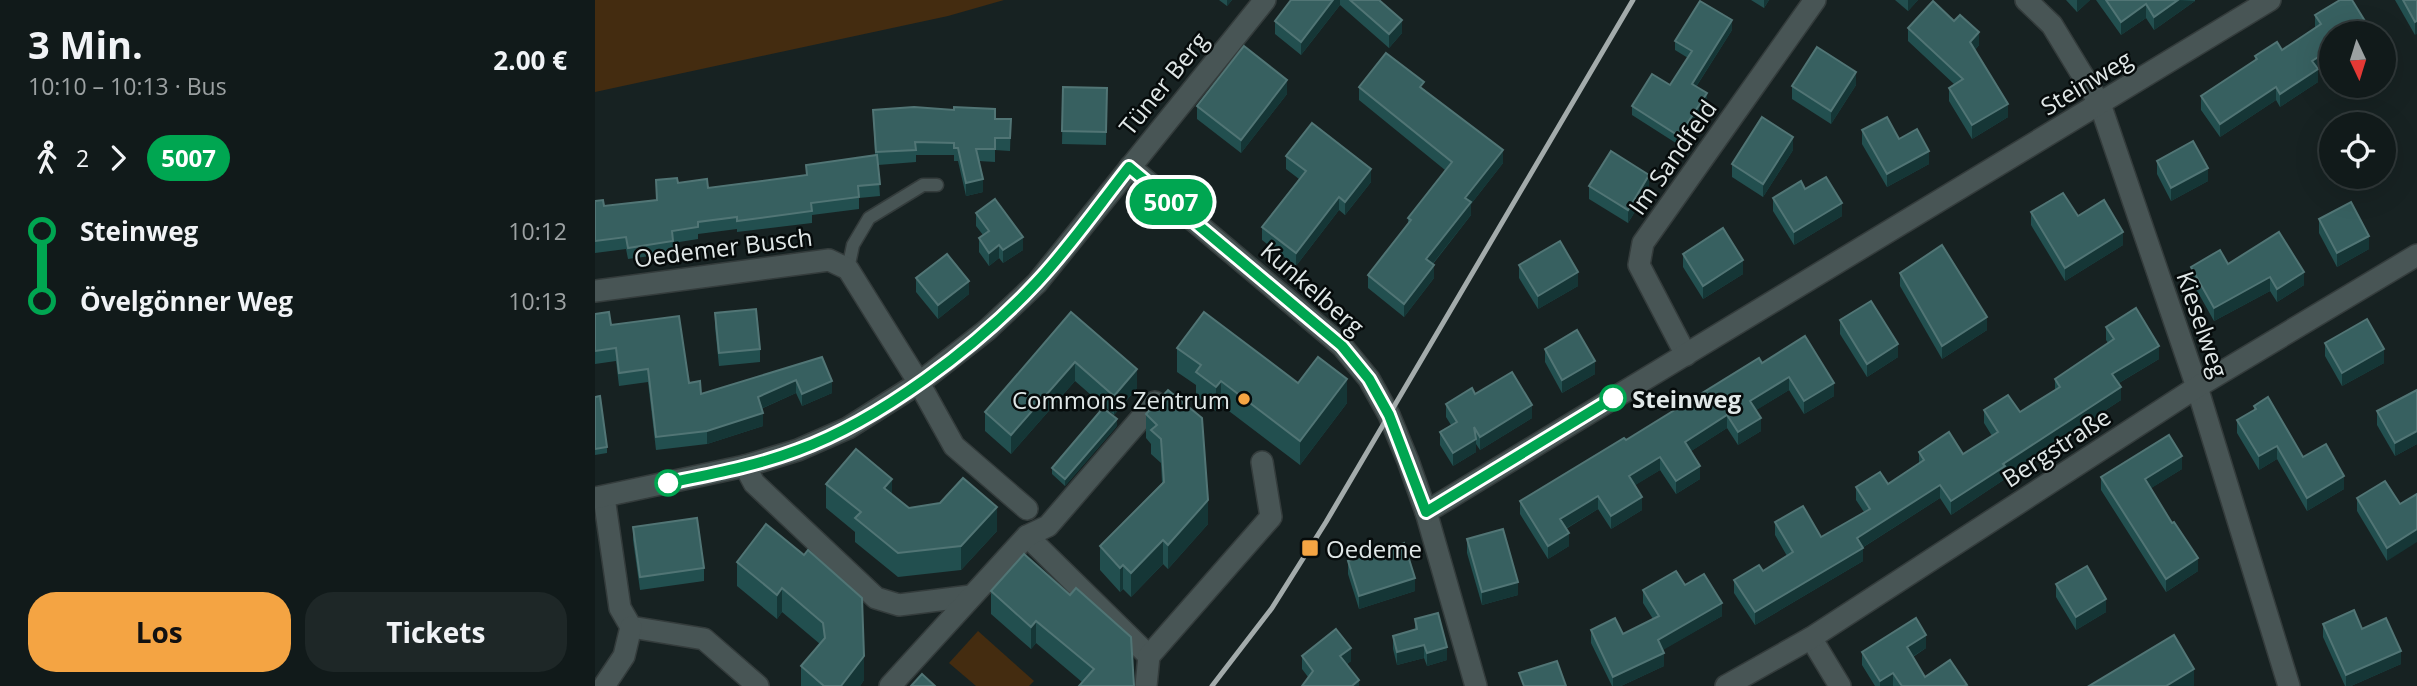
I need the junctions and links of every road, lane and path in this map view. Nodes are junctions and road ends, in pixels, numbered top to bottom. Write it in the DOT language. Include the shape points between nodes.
graph roads {
  1 [pos="1265,0"];
  2 [pos="1815,0"];
  3 [pos="2025,0"];
  4 [pos="2270,0"];
  5 [pos="2100,104"];
  6 [pos="1129,167"];
  7 [pos="937,185"];
  8 [pos="2417,255"];
  9 [pos="848,269"];
  10 [pos="595,290"];
  11 [pos="1686,355"];
  12 [pos="919,383"];
  13 [pos="2197,387"];
  14 [pos="1155,402"];
  15 [pos="1262,461"];
  16 [pos="745,466"];
  17 [pos="600,497"];
  18 [pos="1027,509"];
  19 [pos="1426,512"];
  20 [pos="1027,536"];
  21 [pos="971,596"];
  22 [pos="631,626"];
  23 [pos="1811,638"];
  24 [pos="1149,656"];
  25 [pos="604,686"];
  26 [pos="758,686"];
  27 [pos="890,686"];
  28 [pos="1146,686"];
  29 [pos="1476,686"];
  30 [pos="1726,686"];
  31 [pos="1840,686"];
  32 [pos="2289,686"];
  1 -- 6 [label="street, Tüner Berg"];
  2 -- 11 [label="street, Im Sandfeld" via="1643,243 1639,265"];
  3 -- 5 [label="street, Kieselweg" via="2052,24"];
  4 -- 5 [label="street, Steinweg"];
  5 -- 11 [label="street, Steinweg"];
  5 -- 13 [label="street, Kieselweg"];
  6 -- 12 [label="street, Tüner Berg" via="1037,283 987,330"];
  6 -- 19 [label="street, Kunkelberg" via="1342,346 1369,379 1389,415"];
  7 -- 9 [label="lane" via="923,185 869,218 853,245"];
  8 -- 13 [label="street, Bergstraße"];
  9 -- 10 [label="street, Oedemer Busch" via="829,260"];
  9 -- 12 [label="street"];
  11 -- 19 [label="street, Steinweg"];
  12 -- 16 [label="street, Tüner Berg" via="848,428"];
  12 -- 18 [label="street" via="954,446"];
  13 -- 23 [label="street, Bergstraße"];
  13 -- 32 [label="street, Kieselweg"];
  14 -- 20 [label="street" via="1048,526"];
  15 -- 24 [label="street" via="1271,517"];
  16 -- 17 [label="street, Tüner Berg"];
  16 -- 21 [label="street" via="754,483 876,598 899,605"];
  17 -- 22 [label="street" via="620,608"];
  19 -- 29 [label="street, Kunkelberg"];
  20 -- 21 [label="street"];
  20 -- 24 [label="street"];
  21 -- 27 [label="street"];
  22 -- 25 [label="street" via="624,656"];
  22 -- 26 [label="street" via="704,639"];
  23 -- 30 [label="street, Bergstraße"];
  23 -- 31 [label="street"];
  24 -- 28 [label="street"];
}
